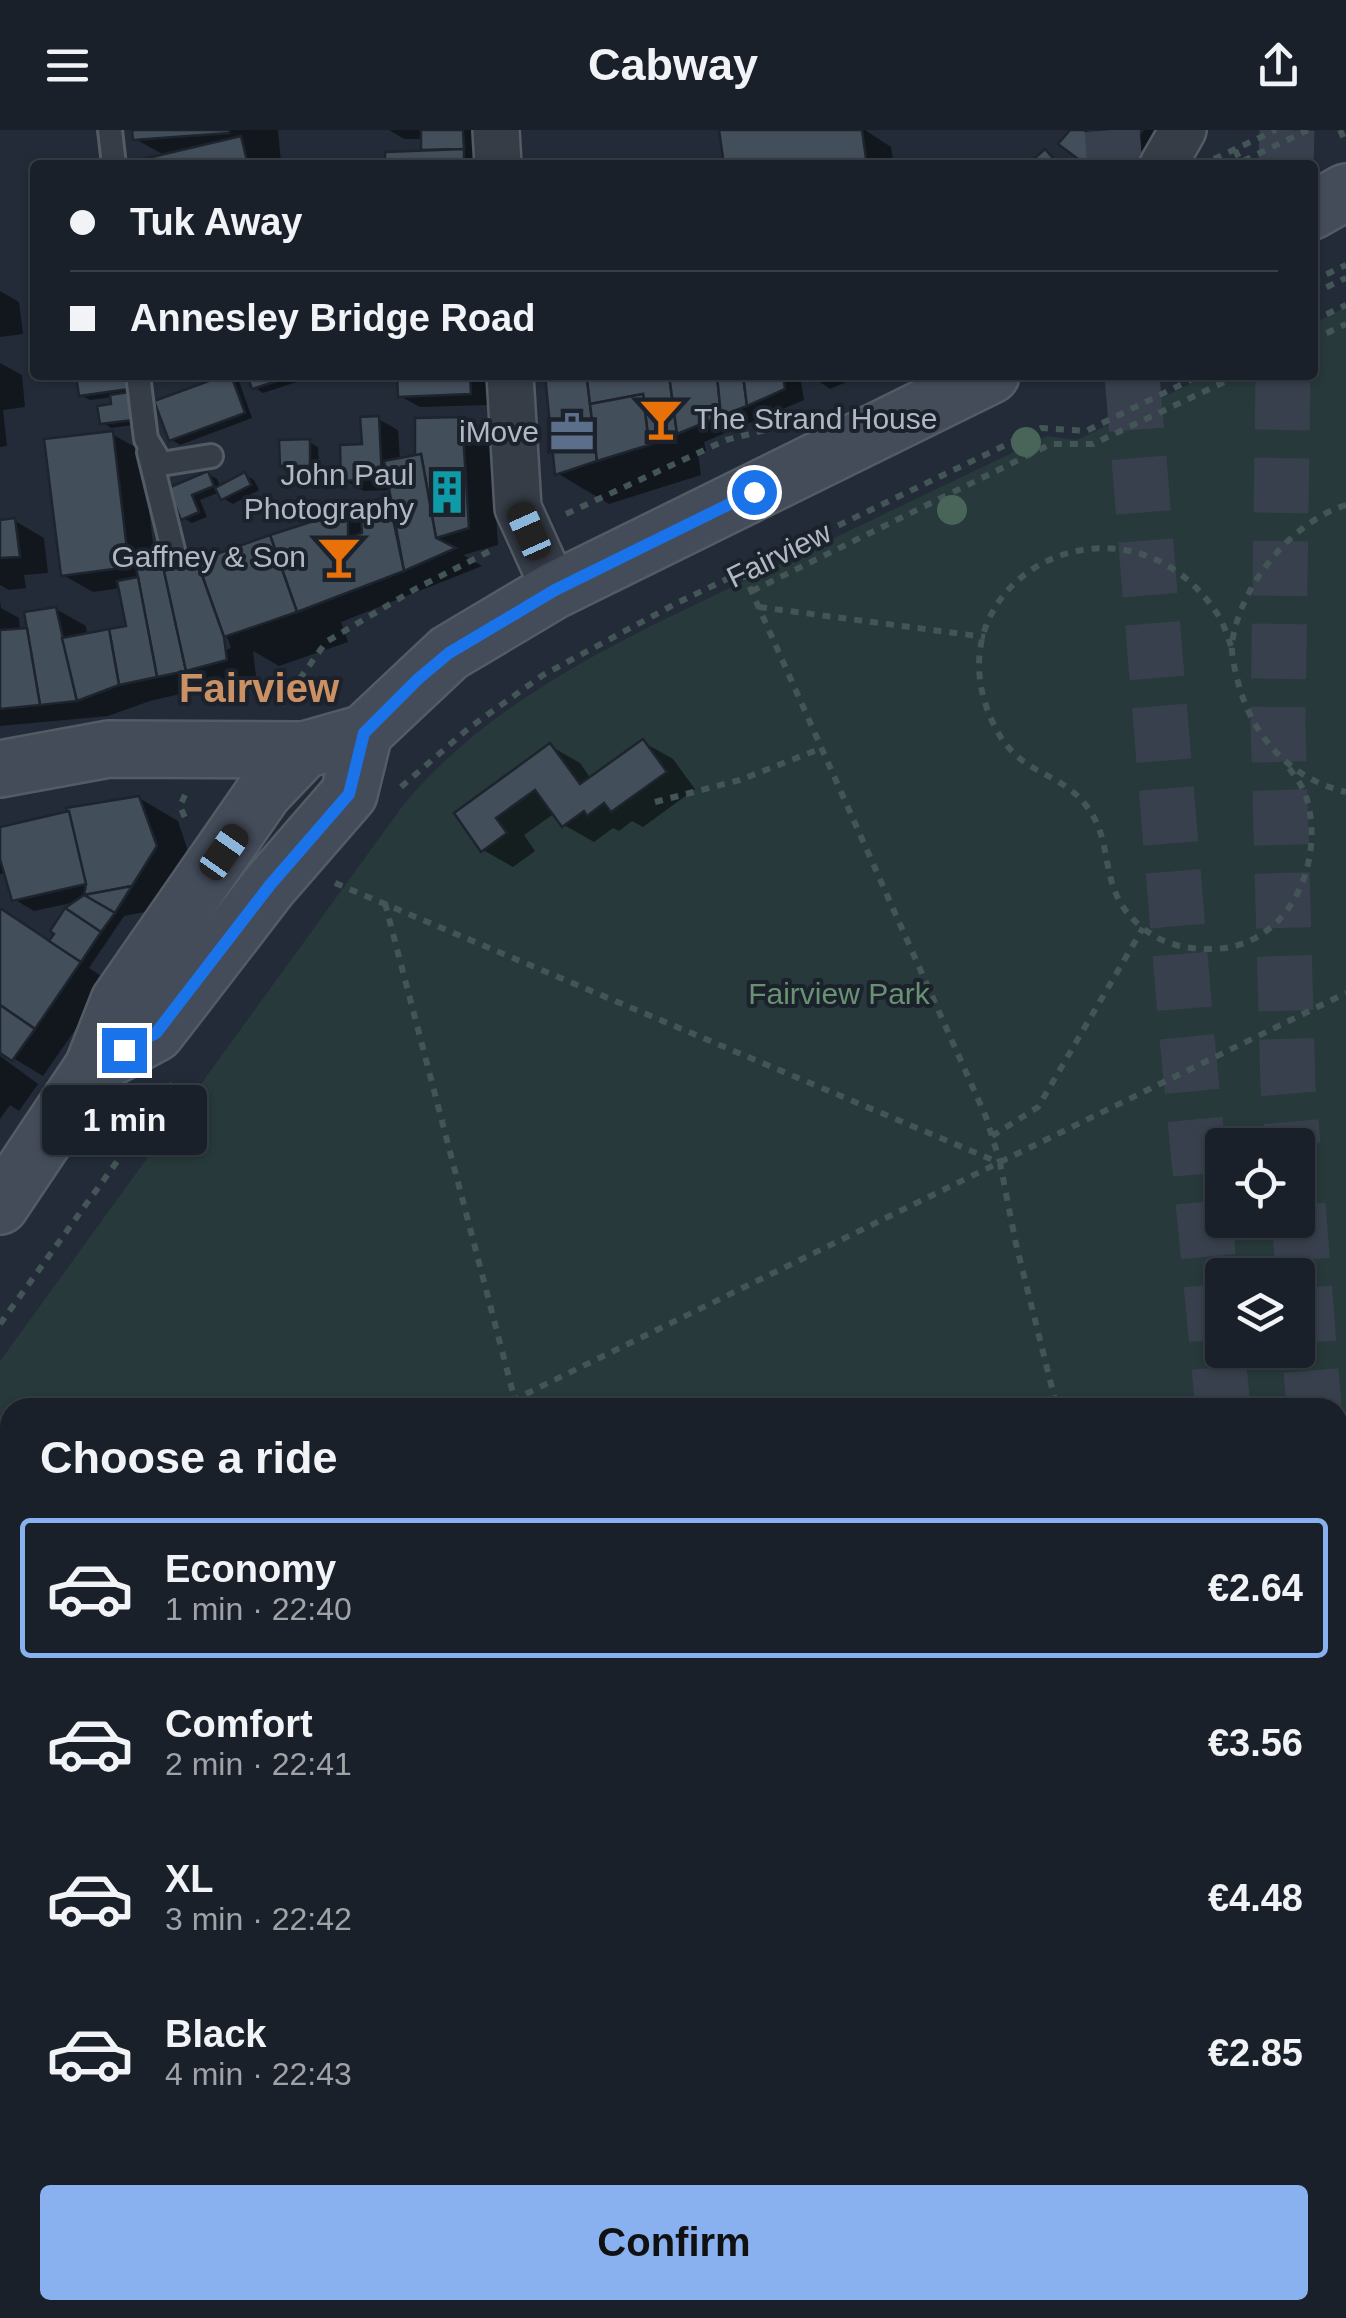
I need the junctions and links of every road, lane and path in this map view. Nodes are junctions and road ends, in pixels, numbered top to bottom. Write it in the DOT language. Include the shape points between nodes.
graph roads {
  1 [pos="110,130"];
  2 [pos="496,130"];
  3 [pos="1276,130"];
  4 [pos="1308,130"];
  5 [pos="1340,130"];
  6 [pos="1346,142"];
  7 [pos="1197,146"];
  8 [pos="1234,150"];
  9 [pos="113,160"];
  10 [pos="498,160"];
  11 [pos="1173,160"];
  12 [pos="1239,160"];
  13 [pos="1244,160"];
  14 [pos="1346,192"];
  15 [pos="1318,207"];
  16 [pos="1346,265"];
  17 [pos="1318,278"];
  18 [pos="1346,278"];
  19 [pos="1318,291"];
  20 [pos="1346,305"];
  21 [pos="1318,318"];
  22 [pos="1346,324"];
  23 [pos="1318,337"];
  24 [pos="139,380"];
  25 [pos="510,380"];
  26 [pos="981,380"];
  27 [pos="1192,380"];
  28 [pos="1228,380"];
  29 [pos="775,429"];
  30 [pos="146,439"];
  31 [pos="211,456"];
  32 [pos="1346,506"];
  33 [pos="562,516"];
  34 [pos="173,550"];
  35 [pos="744,572"];
  36 [pos="417,588"];
  37 [pos="555,590"];
  38 [pos="752,592"];
  39 [pos="759,607"];
  40 [pos="984,637"];
  41 [pos="1232,646"];
  42 [pos="289,732"];
  43 [pos="364,733"];
  44 [pos="822,748"];
  45 [pos="1286,764"];
  46 [pos="0,769"];
  47 [pos="190,786"];
  48 [pos="399,789"];
  49 [pos="1346,792"];
  50 [pos="656,802"];
  51 [pos="194,832"];
  52 [pos="328,894"];
  53 [pos="385,902"];
  54 [pos="1143,928"];
  55 [pos="1346,994"];
  56 [pos="93,1066"];
  57 [pos="992,1136"];
  58 [pos="1000,1163"];
  59 [pos="0,1206"];
  60 [pos="515,1398"];
  61 [pos="1054,1398"];
  1 -- 9 [label="lane"];
  2 -- 10 [label="street"];
  3 -- 8 [label="path"];
  4 -- 13 [label="path"];
  5 -- 6 [label="path"];
  7 -- 8 [label="path"];
  7 -- 11 [label="street"];
  8 -- 12 [label="path"];
  14 -- 15 [label="main road"];
  16 -- 17 [label="path"];
  18 -- 19 [label="path"];
  20 -- 21 [label="path"];
  22 -- 23 [label="path"];
  24 -- 30 [label="lane"];
  25 -- 37 [label="street" via="518,508"];
  26 -- 37 [label="main road"];
  27 -- 35 [label="path, Fairview" via="1086,431 1041,428"];
  28 -- 38 [label="path" via="1093,444 1052,444"];
  29 -- 33 [label="path" via="726,440"];
  30 -- 31 [label="lane" via="161,464"];
  30 -- 34 [label="lane"];
  32 -- 41 [label="path" via="1306,526 1281,549 1242,611"];
  35 -- 38 [label="path"];
  35 -- 48 [label="path, Fairview" via="543,675"];
  36 -- 42 [label="path" via="326,642"];
  37 -- 43 [label="main road" via="449,653"];
  38 -- 39 [label="path"];
  39 -- 40 [label="path"];
  39 -- 44 [label="path"];
  40 -- 41 [label="path" via="998,604 1030,570 1051,556 1103,547 1129,550 1172,570 1216,612"];
  40 -- 54 [label="path" via="982,688 996,729 1028,766 1082,800 1102,838 1117,898"];
  41 -- 45 [label="path" via="1246,708"];
  42 -- 43 [label="main road"];
  42 -- 46 [label="main road" via="109,748"];
  42 -- 56 [label="main road" via="264,792 119,1001"];
  43 -- 56 [label="main road" via="349,794 156,1033"];
  44 -- 50 [label="path" via="740,780"];
  44 -- 57 [label="path"];
  45 -- 49 [label="path"];
  45 -- 54 [label="path" via="1305,792 1310,836 1306,877 1289,910 1255,938 1215,950 1170,944"];
  47 -- 51 [label="path" via="180,806"];
  52 -- 53 [label="path" via="336,882"];
  53 -- 58 [label="path"];
  53 -- 60 [label="path"];
  54 -- 57 [label="path" via="1038,1106"];
  55 -- 58 [label="path"];
  56 -- 59 [label="main road"];
  57 -- 58 [label="path"];
  58 -- 60 [label="path"];
  58 -- 61 [label="path"];
}
